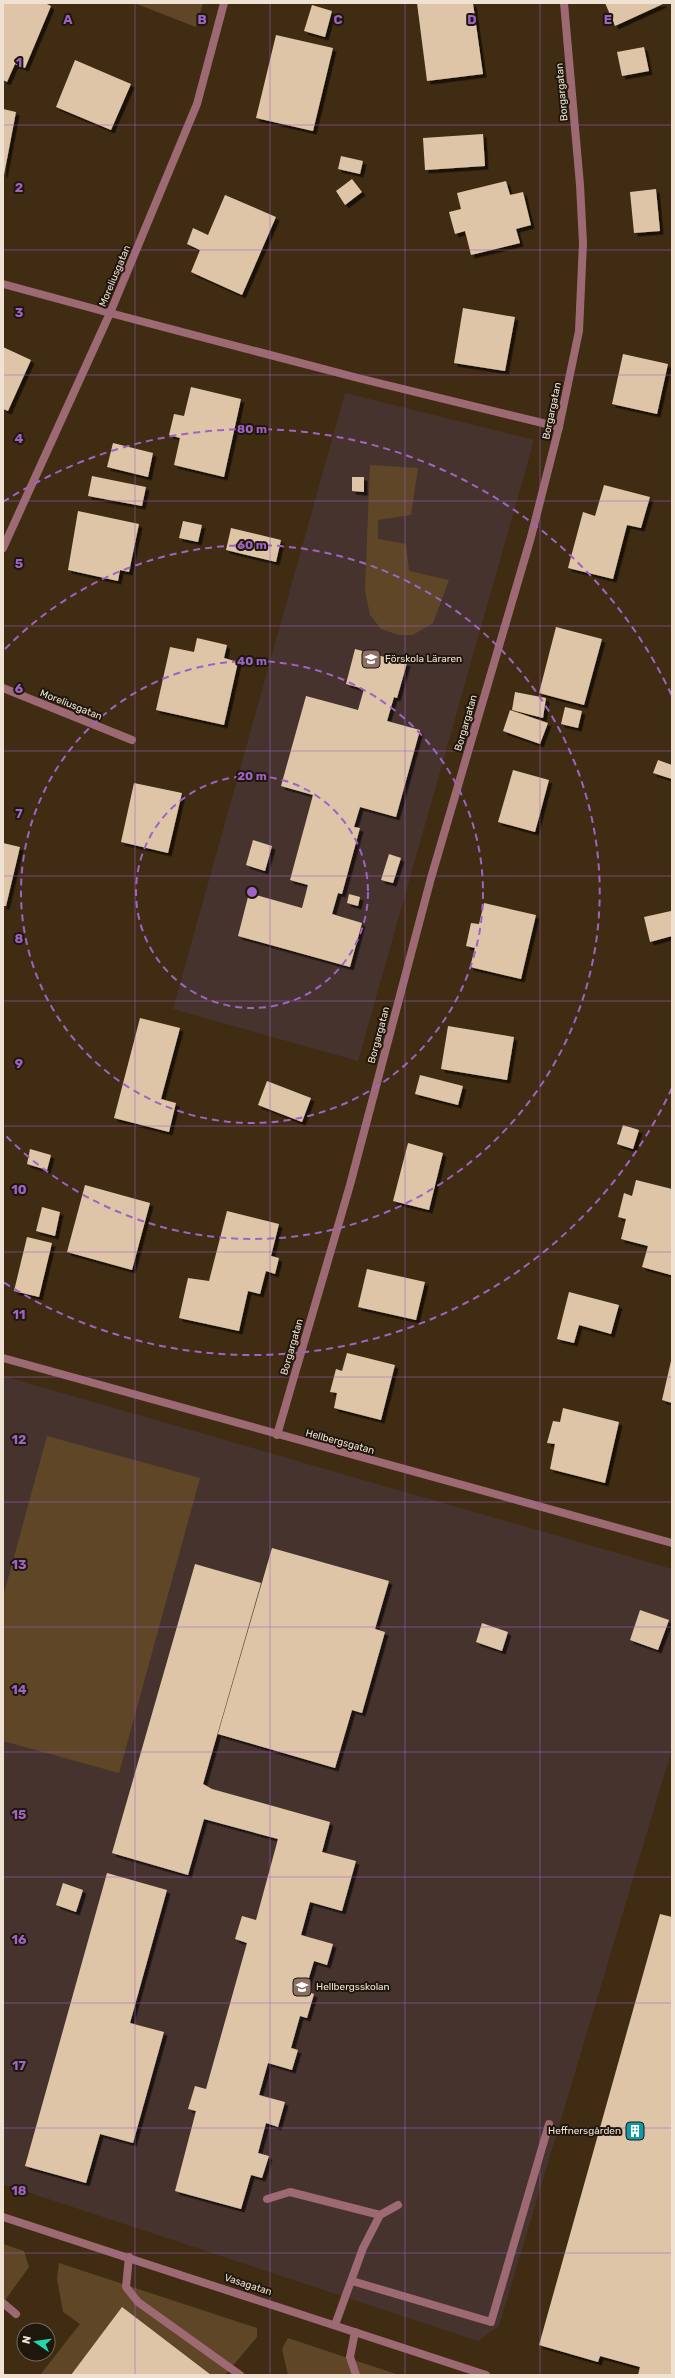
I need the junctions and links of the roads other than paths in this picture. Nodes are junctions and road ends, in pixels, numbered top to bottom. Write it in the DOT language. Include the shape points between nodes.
graph roads {
  1 [pos="224,3"];
  2 [pos="564,3"];
  3 [pos="3,284"];
  4 [pos="110,312"];
  5 [pos="559,427"];
  6 [pos="3,548"];
  7 [pos="3,688"];
  8 [pos="132,740"];
  9 [pos="3,1358"];
  10 [pos="277,1435"];
  11 [pos="672,1543"];
  12 [pos="549,2124"];
  13 [pos="267,2199"];
  14 [pos="398,2205"];
  15 [pos="380,2215"];
  16 [pos="3,2217"];
  17 [pos="130,2257"];
  18 [pos="352,2281"];
  19 [pos="3,2303"];
  20 [pos="16,2314"];
  21 [pos="335,2325"];
  22 [pos="355,2332"];
  23 [pos="240,2375"];
  24 [pos="356,2375"];
  25 [pos="486,2375"];
  1 -- 4 [label="street, Moreliusgatan" via="198,104"];
  2 -- 5 [label="street, Borgargatan" via="583,243 579,331"];
  3 -- 4 [label="street"];
  4 -- 5 [label="street" via="358,378"];
  4 -- 6 [label="street, Moreliusgatan"];
  5 -- 10 [label="street, Borgargatan" via="531,537 431,878 350,1184"];
  7 -- 8 [label="street, Moreliusgatan"];
  9 -- 10 [label="street, Hellbergsgatan"];
  10 -- 11 [label="street, Hellbergsgatan"];
  12 -- 18 [label="street" via="490,2322"];
  13 -- 15 [label="street" via="290,2192"];
  14 -- 15 [label="street"];
  15 -- 18 [label="street" via="363,2248"];
  16 -- 17 [label="street, Vasagatan"];
  17 -- 21 [label="street, Vasagatan"];
  17 -- 23 [label="street" via="126,2287 138,2302"];
  18 -- 21 [label="street"];
  19 -- 20 [label="street"];
  21 -- 22 [label="street, Vasagatan"];
  22 -- 24 [label="street" via="350,2357"];
  22 -- 25 [label="street, Vasagatan"];
}
